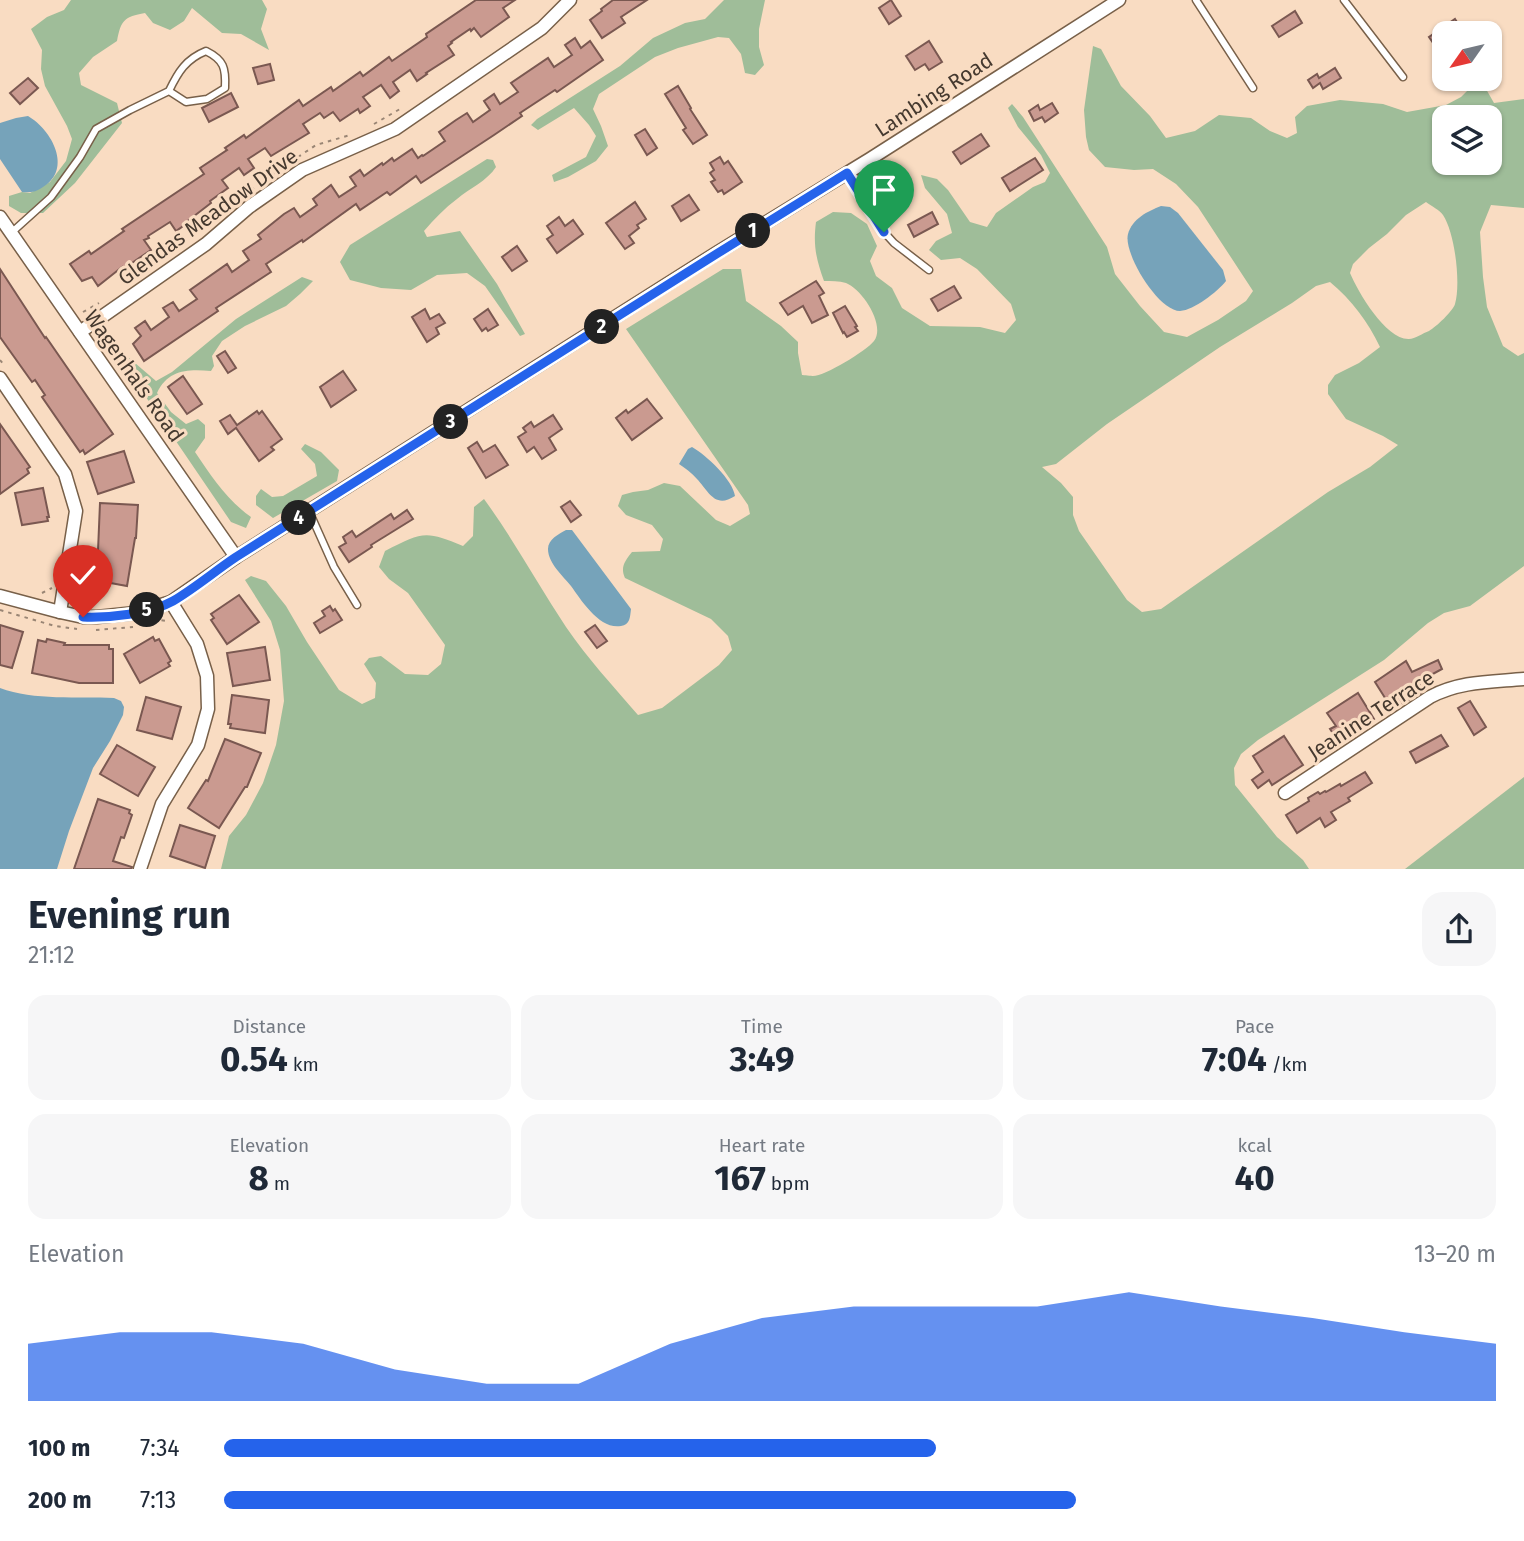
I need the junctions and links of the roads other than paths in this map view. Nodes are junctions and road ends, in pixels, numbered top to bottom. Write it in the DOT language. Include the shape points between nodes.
graph roads {
  1 [pos="570,0"];
  2 [pos="1119,0"];
  3 [pos="1196,0"];
  4 [pos="1344,0"];
  5 [pos="1403,77"];
  6 [pos="1253,88"];
  7 [pos="169,91"];
  8 [pos="847,173"];
  9 [pos="0,217"];
  10 [pos="11,233"];
  11 [pos="929,270"];
  12 [pos="80,332"];
  13 [pos="0,378"];
  14 [pos="309,511"];
  15 [pos="236,557"];
  16 [pos="0,596"];
  17 [pos="171,602"];
  18 [pos="357,605"];
  19 [pos="60,612"];
  20 [pos="1524,679"];
  21 [pos="1285,793"];
  22 [pos="140,869"];
  1 -- 12 [label="street, Glendas Meadow Drive" via="542,29 395,129 302,170"];
  2 -- 8 [label="street, Lambing Road"];
  3 -- 6 [label="lane"];
  4 -- 5 [label="lane"];
  7 -- 7 [label="lane" via="186,102 207,99 225,88 226,71 217,57 206,51 194,56 177,74"];
  7 -- 10 [label="lane" via="96,129 51,197"];
  8 -- 11 [label="lane" via="884,232"];
  8 -- 14 [label="street, Lambing Road"];
  9 -- 10 [label="street, Wagenhals Road"];
  10 -- 12 [label="street, Wagenhals Road"];
  12 -- 15 [label="street, Wagenhals Road"];
  13 -- 19 [label="street" via="65,474 73,497 76,511"];
  14 -- 15 [label="street, Lambing Road"];
  14 -- 18 [label="lane"];
  15 -- 17 [label="street, Lambing Road"];
  16 -- 19 [label="street, Lambing Road"];
  17 -- 19 [label="street, Lambing Road" via="113,616"];
  17 -- 22 [label="street" via="197,644 207,676 208,709 198,745 162,804"];
  20 -- 21 [label="street, Jeanine Terrace" via="1444,689"];
}
